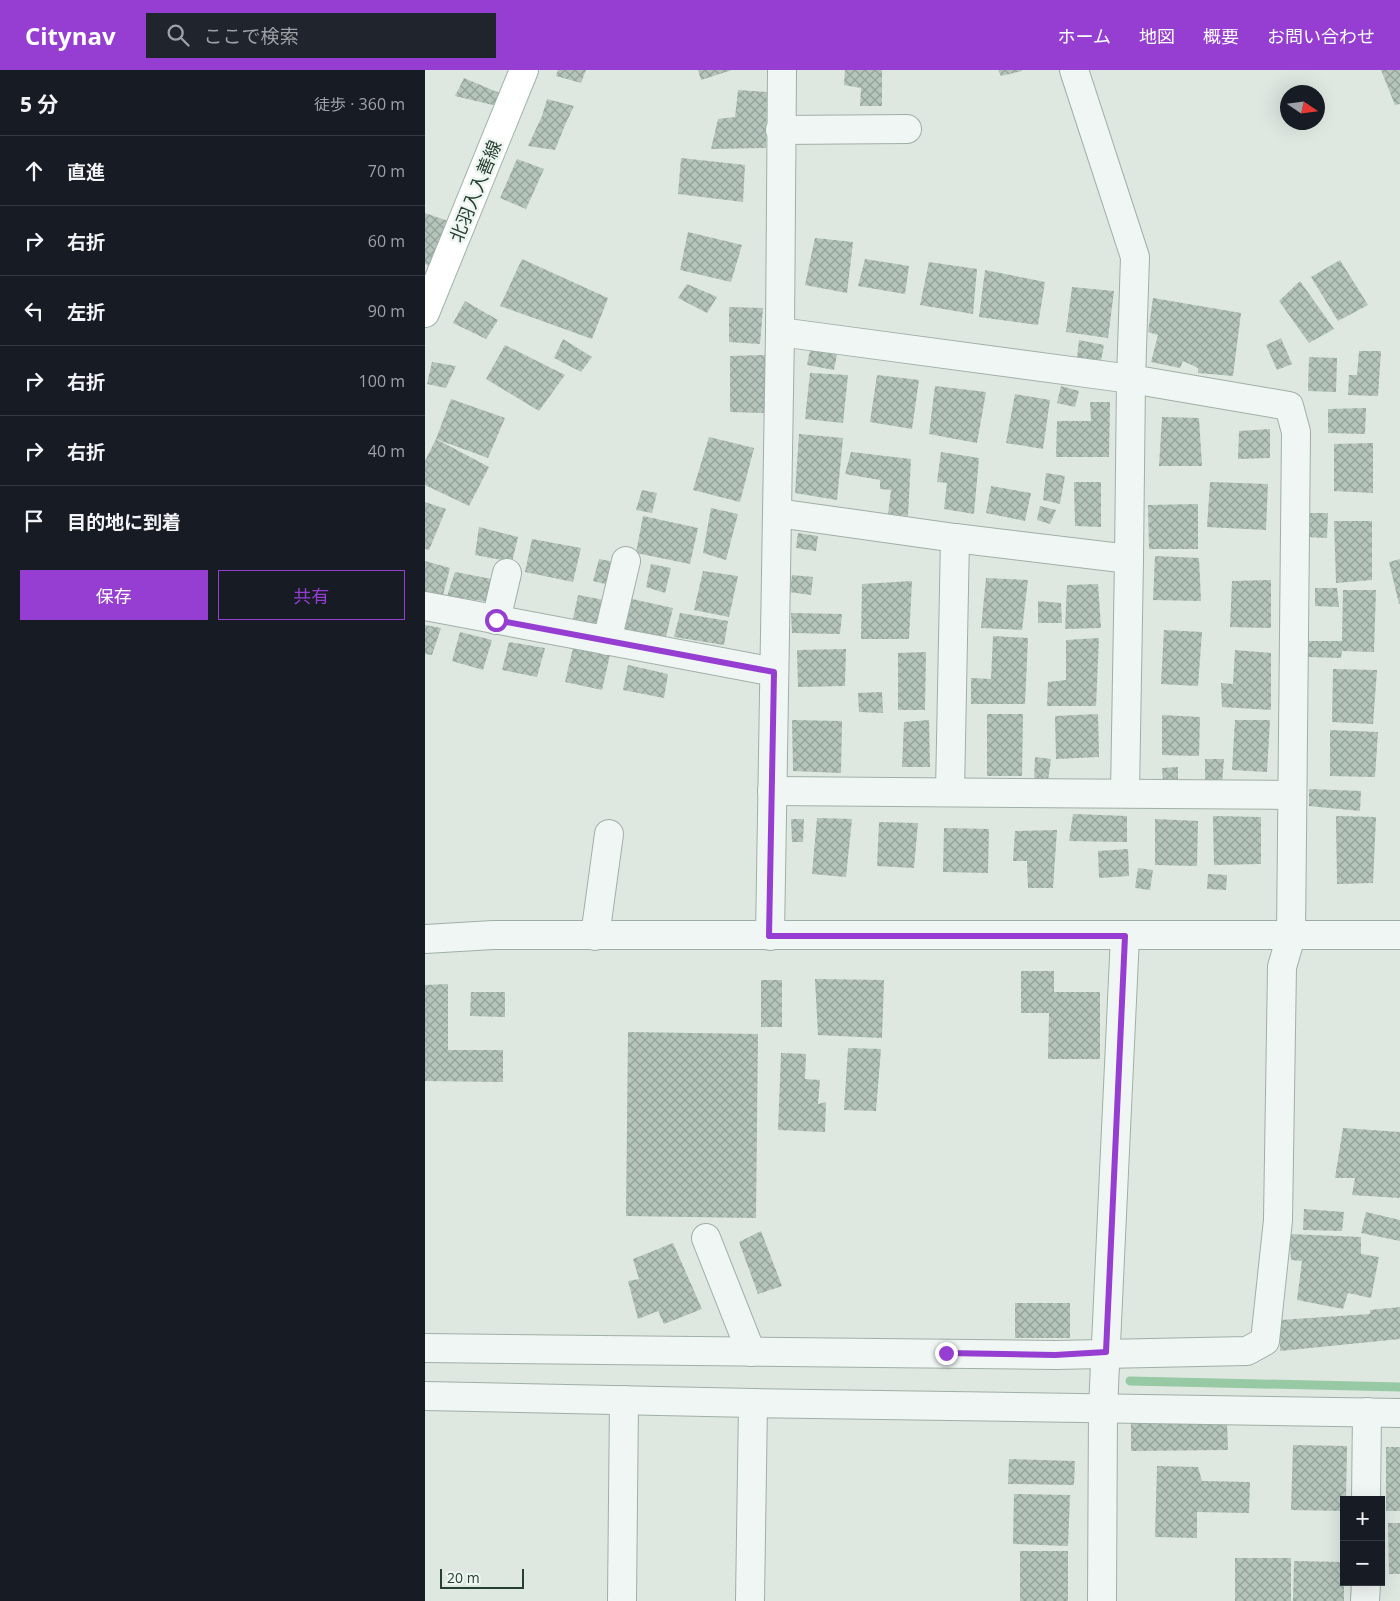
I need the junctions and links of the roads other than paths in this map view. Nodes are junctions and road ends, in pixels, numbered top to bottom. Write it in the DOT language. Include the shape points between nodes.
graph roads {
  1 [pos="524,70"];
  2 [pos="781,70"];
  3 [pos="1074,70"];
  4 [pos="907,129"];
  5 [pos="780,130"];
  6 [pos="425,313"];
  7 [pos="780,332"];
  8 [pos="1131,378"];
  9 [pos="777,512"];
  10 [pos="955,538"];
  11 [pos="1129,559"];
  12 [pos="626,561"];
  13 [pos="507,573"];
  14 [pos="425,606"];
  15 [pos="496,620"];
  16 [pos="607,641"];
  17 [pos="774,672"];
  18 [pos="772,790"];
  19 [pos="950,792"];
  20 [pos="1125,793"];
  21 [pos="1292,795"];
  22 [pos="609,834"];
  23 [pos="1400,935"];
  24 [pos="595,936"];
  25 [pos="769,936"];
  26 [pos="1125,936"];
  27 [pos="1291,936"];
  28 [pos="425,938"];
  29 [pos="706,1238"];
  30 [pos="425,1348"];
  31 [pos="751,1352"];
  32 [pos="1106,1352"];
  33 [pos="425,1396"];
  34 [pos="624,1400"];
  35 [pos="753,1403"];
  36 [pos="1103,1408"];
  37 [pos="1367,1412"];
  38 [pos="1400,1413"];
  39 [pos="1367,1496"];
  40 [pos="1366,1586"];
  41 [pos="623,1601"];
  42 [pos="750,1601"];
  43 [pos="1102,1601"];
  44 [pos="1365,1601"];
  1 -- 6 [label="main road, 北羽入入善線"];
  2 -- 5 [label="street"];
  3 -- 8 [label="street" via="1135,257"];
  4 -- 5 [label="street"];
  5 -- 7 [label="street"];
  7 -- 8 [label="street"];
  7 -- 9 [label="street"];
  8 -- 11 [label="street"];
  8 -- 21 [label="street" via="1289,406 1296,432"];
  9 -- 10 [label="street"];
  9 -- 17 [label="street"];
  10 -- 11 [label="street"];
  10 -- 19 [label="street"];
  11 -- 20 [label="street"];
  12 -- 16 [label="street"];
  13 -- 15 [label="street"];
  14 -- 15 [label="street"];
  15 -- 16 [label="street"];
  16 -- 17 [label="street"];
  17 -- 18 [label="street"];
  18 -- 19 [label="street"];
  18 -- 25 [label="street"];
  19 -- 20 [label="street"];
  20 -- 21 [label="street"];
  21 -- 27 [label="street"];
  22 -- 24 [label="street"];
  23 -- 27 [label="street"];
  24 -- 25 [label="street"];
  24 -- 28 [label="street"];
  25 -- 26 [label="street"];
  26 -- 27 [label="street"];
  26 -- 32 [label="street"];
  27 -- 32 [label="street" via="1282,967 1278,1220 1265,1342 1247,1351"];
  29 -- 31 [label="street"];
  30 -- 31 [label="street"];
  31 -- 32 [label="street" via="1055,1355"];
  32 -- 36 [label="street"];
  33 -- 34 [label="street"];
  34 -- 35 [label="street"];
  34 -- 41 [label="street"];
  35 -- 36 [label="street"];
  35 -- 42 [label="street"];
  36 -- 37 [label="street"];
  36 -- 43 [label="street"];
  37 -- 38 [label="street"];
  37 -- 39 [label="street"];
  40 -- 44 [label="street"];
}
